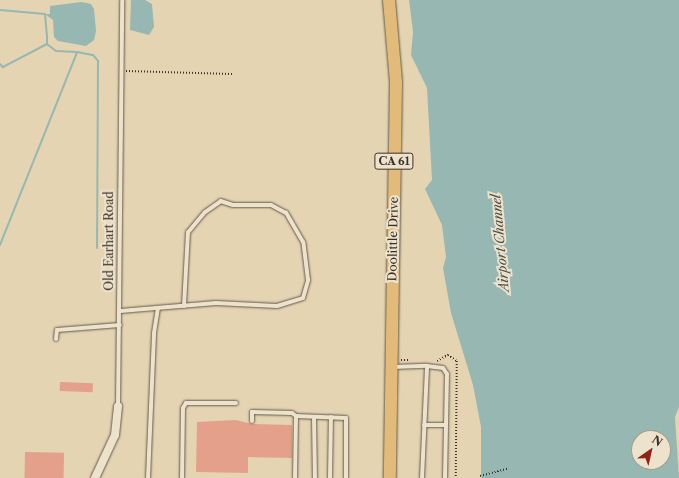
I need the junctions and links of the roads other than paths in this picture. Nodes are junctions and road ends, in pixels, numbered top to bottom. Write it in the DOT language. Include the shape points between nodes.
graph roads {
  1 [pos="122,0"];
  2 [pos="389,0"];
  3 [pos="184,306"];
  4 [pos="158,308"];
  5 [pos="121,310"];
  6 [pos="120,325"];
  7 [pos="56,339"];
  8 [pos="427,366"];
  9 [pos="391,367"];
  10 [pos="236,403"];
  11 [pos="118,406"];
  12 [pos="296,416"];
  13 [pos="314,417"];
  14 [pos="331,418"];
  15 [pos="252,421"];
  16 [pos="424,425"];
  17 [pos="446,425"];
  18 [pos="95,478"];
  19 [pos="148,478"];
  20 [pos="182,478"];
  21 [pos="295,478"];
  22 [pos="315,478"];
  23 [pos="330,478"];
  24 [pos="346,478"];
  25 [pos="390,478"];
  26 [pos="422,478"];
  27 [pos="445,478"];
  1 -- 5 [label="lane, Old Earhart Road"];
  2 -- 9 [label="main road, Doolittle Drive / CA 61" via="396,82"];
  3 -- 3 [label="lane" via="216,303 276,306 303,298 308,280 303,242 286,213 271,205 233,204 221,201 205,212 188,232"];
  3 -- 4 [label="lane"];
  4 -- 5 [label="lane"];
  4 -- 19 [label="lane" via="154,333"];
  5 -- 6 [label="lane, Old Earhart Road"];
  6 -- 7 [label="lane" via="57,330"];
  6 -- 11 [label="lane, Old Earhart Road"];
  8 -- 9 [label="lane"];
  8 -- 16 [label="lane"];
  8 -- 17 [label="lane" via="443,368 447,374"];
  9 -- 25 [label="main road, Doolittle Drive / CA 61"];
  10 -- 20 [label="lane" via="186,403 183,408"];
  11 -- 18 [label="street, Old Earhart Road" via="115,435"];
  12 -- 13 [label="lane"];
  12 -- 15 [label="lane" via="292,413 252,412"];
  12 -- 21 [label="lane"];
  13 -- 14 [label="lane"];
  13 -- 22 [label="lane"];
  14 -- 23 [label="lane"];
  14 -- 24 [label="lane" via="346,418"];
  16 -- 17 [label="lane"];
  16 -- 26 [label="lane"];
  17 -- 27 [label="lane"];
}
